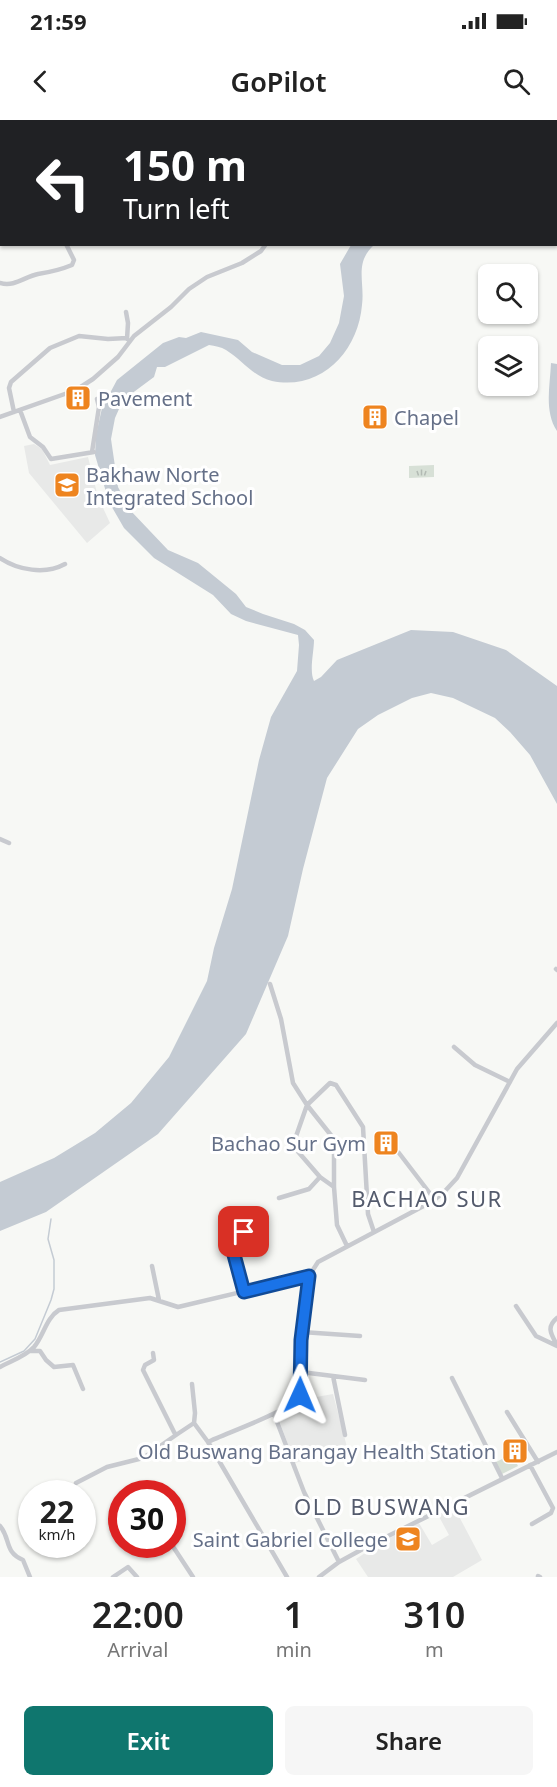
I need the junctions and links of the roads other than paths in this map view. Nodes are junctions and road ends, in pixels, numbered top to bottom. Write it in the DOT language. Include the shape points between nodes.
graph roads {
  1 [pos="67,246"];
  2 [pos="265,246"];
  3 [pos="0,283"];
  4 [pos="126,312"];
  5 [pos="127,340"];
  6 [pos="97,399"];
  7 [pos="20,410"];
  8 [pos="14,412"];
  9 [pos="0,417"];
  10 [pos="0,558"];
  11 [pos="65,564"];
  12 [pos="0,839"];
  13 [pos="9,843"];
  14 [pos="270,984"];
  15 [pos="557,1023"];
  16 [pos="454,1047"];
  17 [pos="510,1082"];
  18 [pos="307,1105"];
  19 [pos="399,1153"];
  20 [pos="320,1177"];
  21 [pos="334,1187"];
  22 [pos="279,1198"];
  23 [pos="435,1200"];
  24 [pos="244,1232"];
  25 [pos="374,1232"];
  26 [pos="346,1246"];
  27 [pos="152,1266"];
  28 [pos="309,1276"];
  29 [pos="244,1292"];
  30 [pos="159,1300"];
  31 [pos="516,1306"];
  32 [pos="557,1318"];
  33 [pos="302,1332"];
  34 [pos="360,1336"];
  35 [pos="557,1346"];
  36 [pos="30,1351"];
  37 [pos="153,1353"];
  38 [pos="0,1367"];
  39 [pos="301,1372"];
  40 [pos="333,1376"];
  41 [pos="452,1378"];
  42 [pos="364,1380"];
  43 [pos="192,1384"];
  44 [pos="83,1389"];
  45 [pos="507,1412"];
  46 [pos="274,1414"];
  47 [pos="194,1423"];
  48 [pos="176,1435"];
  49 [pos="345,1435"];
  50 [pos="208,1442"];
  51 [pos="557,1452"];
  52 [pos="538,1462"];
  53 [pos="530,1466"];
  54 [pos="502,1478"];
  55 [pos="82,1480"];
  56 [pos="532,1524"];
  57 [pos="0,1526"];
  58 [pos="181,1558"];
  59 [pos="339,1562"];
  60 [pos="30,1577"];
  61 [pos="113,1577"];
  62 [pos="137,1577"];
  63 [pos="194,1577"];
  64 [pos="287,1577"];
  65 [pos="320,1577"];
  1 -- 3 [label="street" via="74,260 72,265 19,282"];
  2 -- 5 [label="street" via="242,263 207,277"];
  4 -- 5 [label="street"];
  5 -- 7 [label="street" via="118,357 93,380"];
  5 -- 8 [label="street" via="79,336 50,348 12,382 9,388"];
  6 -- 7 [label="street" via="93,452 51,459 30,436"];
  7 -- 8 [label="street"];
  8 -- 9 [label="street"];
  10 -- 11 [label="street" via="37,571"];
  12 -- 13 [label="street"];
  14 -- 18 [label="street" via="293,1083"];
  15 -- 17 [label="street"];
  16 -- 17 [label="street" via="475,1065"];
  17 -- 23 [label="street" via="458,1178"];
  18 -- 20 [label="street" via="294,1147"];
  18 -- 21 [label="street" via="334,1139"];
  18 -- 25 [label="street" via="333,1084 363,1127 368,1214"];
  19 -- 23 [label="street"];
  20 -- 21 [label="street"];
  20 -- 22 [label="street" via="309,1189"];
  21 -- 26 [label="street" via="337,1225"];
  23 -- 25 [label="street"];
  24 -- 29 [label="street" via="233,1251"];
  25 -- 26 [label="street"];
  26 -- 28 [label="street" via="318,1262"];
  27 -- 30 [label="street"];
  28 -- 29 [label="street"];
  28 -- 33 [label="street"];
  29 -- 30 [label="street" via="178,1307"];
  30 -- 36 [label="street" via="59,1310"];
  31 -- 35 [label="street" via="536,1336"];
  32 -- 35 [label="street" via="549,1330"];
  33 -- 34 [label="street"];
  33 -- 39 [label="street"];
  36 -- 38 [label="street"];
  36 -- 44 [label="street" via="40,1351 54,1367 73,1365"];
  37 -- 48 [label="street" via="154,1360 143,1370"];
  39 -- 40 [label="street"];
  39 -- 46 [label="street" via="298,1401"];
  40 -- 42 [label="street"];
  40 -- 49 [label="street"];
  41 -- 54 [label="street"];
  43 -- 47 [label="street"];
  45 -- 52 [label="street"];
  46 -- 50 [label="street"];
  46 -- 59 [label="street" via="304,1492"];
  47 -- 48 [label="street"];
  47 -- 50 [label="street"];
  48 -- 55 [label="street" via="143,1458 107,1467"];
  50 -- 64 [label="street"];
  51 -- 52 [label="street"];
  52 -- 53 [label="street"];
  53 -- 54 [label="street"];
  53 -- 56 [label="street" via="553,1508"];
  54 -- 59 [label="street"];
  57 -- 60 [label="street" via="13,1555 23,1560"];
  58 -- 63 [label="street"];
  59 -- 65 [label="street"];
  61 -- 62 [label="street" via="128,1567"];
}
